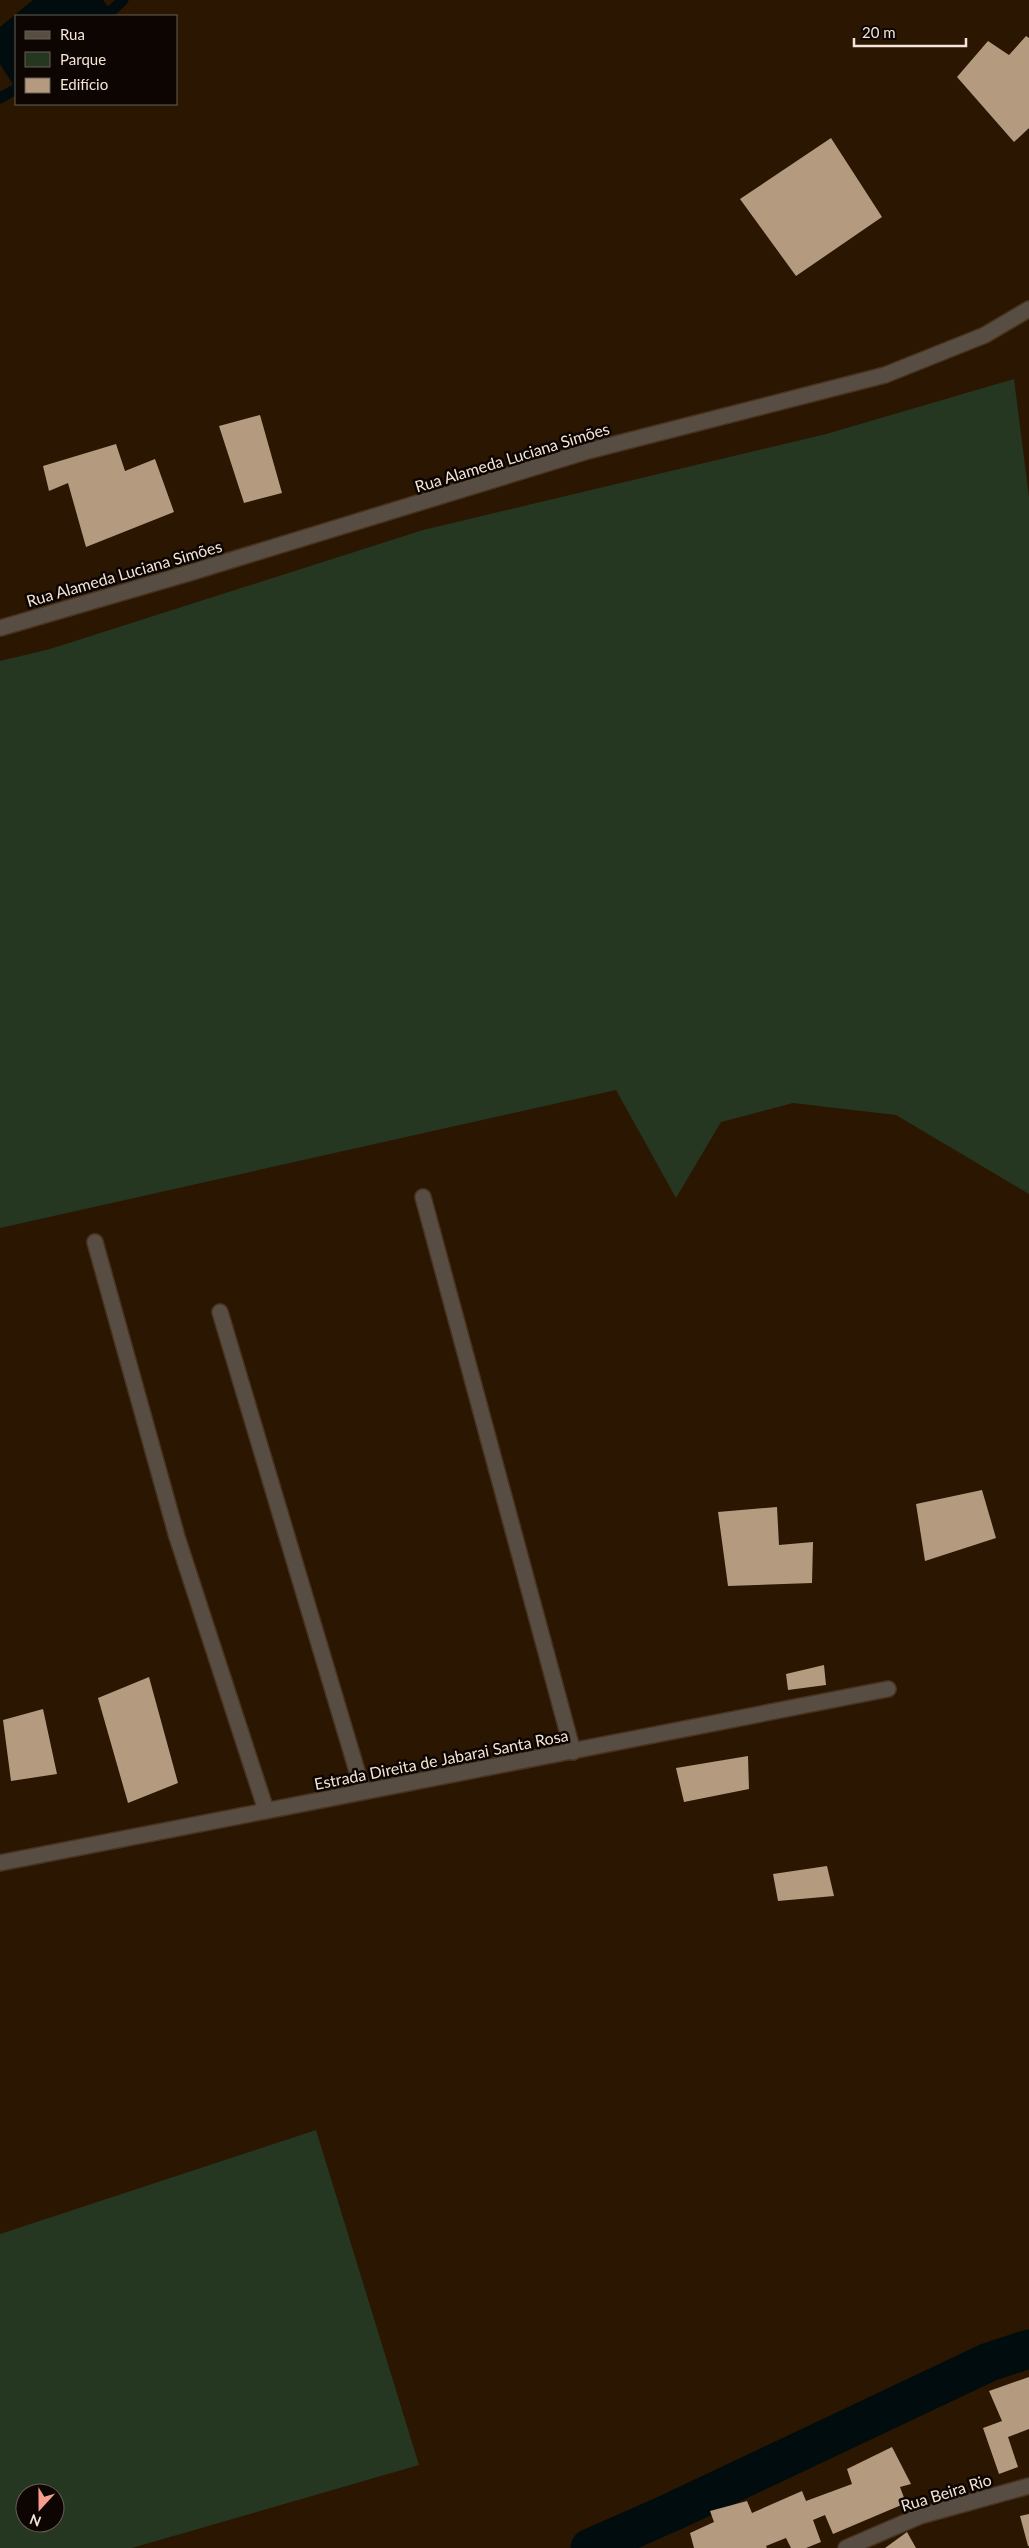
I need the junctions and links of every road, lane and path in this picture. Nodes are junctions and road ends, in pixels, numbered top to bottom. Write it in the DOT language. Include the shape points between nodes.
graph roads {
  1 [pos="1029,310"];
  2 [pos="0,628"];
  3 [pos="424,1197"];
  4 [pos="95,1242"];
  5 [pos="220,1312"];
  6 [pos="888,1689"];
  7 [pos="573,1752"];
  8 [pos="363,1791"];
  9 [pos="266,1810"];
  10 [pos="0,1862"];
  11 [pos="1029,2486"];
  12 [pos="846,2548"];
  1 -- 2 [label="street, Rua Alameda Luciana Simões" via="985,335 885,376 588,451"];
  3 -- 7 [label="street"];
  4 -- 9 [label="street" via="177,1537"];
  5 -- 8 [label="street"];
  6 -- 7 [label="street, Estrada Direita de Jabarai Santa Rosa"];
  7 -- 8 [label="street, Estrada Direita de Jabarai Santa Rosa"];
  8 -- 9 [label="street, Estrada Direita de Jabarai Santa Rosa"];
  9 -- 10 [label="street, Estrada Direita de Jabarai Santa Rosa"];
  11 -- 12 [label="street, Rua Beira Rio" via="920,2516"];
}
